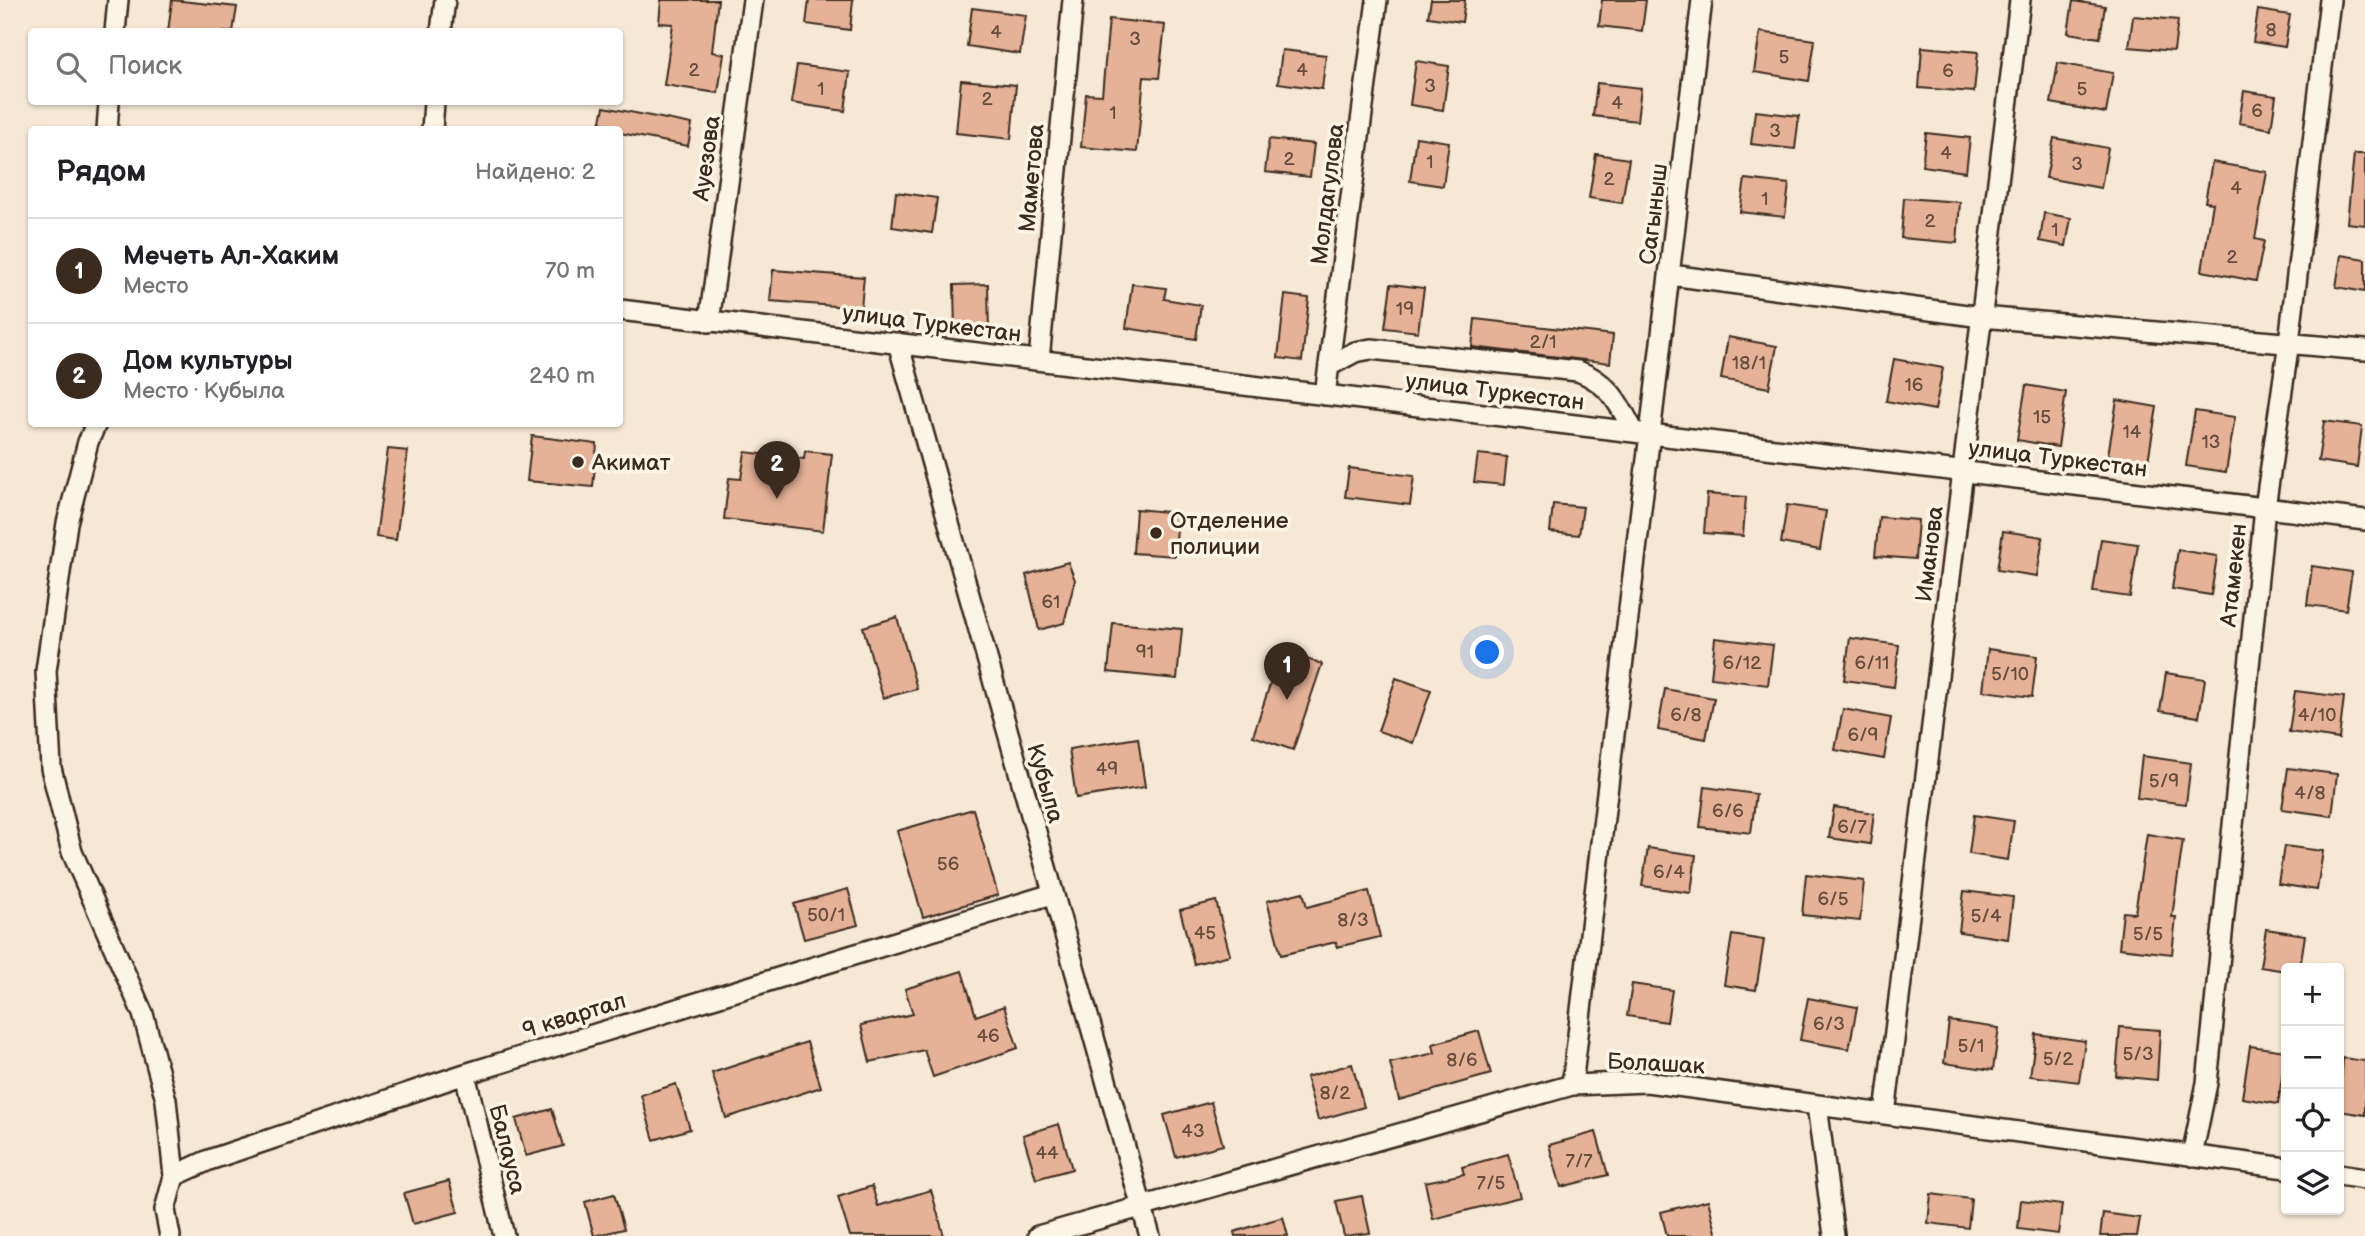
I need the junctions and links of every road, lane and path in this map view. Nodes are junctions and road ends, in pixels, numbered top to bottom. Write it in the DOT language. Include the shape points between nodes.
graph roads {
  1 [pos="118,0"];
  2 [pos="444,0"];
  3 [pos="753,0"];
  4 [pos="1073,0"];
  5 [pos="1377,0"];
  6 [pos="1702,0"];
  7 [pos="2020,0"];
  8 [pos="2330,0"];
  9 [pos="115,28"];
  10 [pos="441,28"];
  11 [pos="109,105"];
  12 [pos="434,105"];
  13 [pos="107,126"];
  14 [pos="432,126"];
  15 [pos="1671,275"];
  16 [pos="623,310"];
  17 [pos="1982,317"];
  18 [pos="709,322"];
  19 [pos="2289,342"];
  20 [pos="898,343"];
  21 [pos="2365,350"];
  22 [pos="1038,360"];
  23 [pos="1329,366"];
  24 [pos="1325,395"];
  25 [pos="95,427"];
  26 [pos="1643,433"];
  27 [pos="1963,472"];
  28 [pos="2264,508"];
  29 [pos="2365,520"];
  30 [pos="1052,894"];
  31 [pos="465,1074"];
  32 [pos="1572,1085"];
  33 [pos="1817,1105"];
  34 [pos="1885,1114"];
  35 [pos="2192,1156"];
  36 [pos="2281,1167"];
  37 [pos="174,1176"];
  38 [pos="2344,1176"];
  39 [pos="2365,1179"];
  40 [pos="1141,1205"];
  41 [pos="170,1236"];
  42 [pos="504,1236"];
  43 [pos="1038,1236"];
  44 [pos="1150,1236"];
  45 [pos="1835,1236"];
  1 -- 9 [label="street"];
  2 -- 10 [label="street"];
  3 -- 18 [label="street, Ауезова"];
  4 -- 22 [label="street, Маметова"];
  5 -- 23 [label="street, Молдагулова"];
  6 -- 15 [label="street, Сагыныш"];
  7 -- 17 [label="street, Иманова"];
  8 -- 19 [label="street, Атамекен"];
  11 -- 13 [label="street"];
  12 -- 14 [label="street"];
  15 -- 17 [label="street"];
  15 -- 26 [label="street, Сагыныш"];
  16 -- 18 [label="street, улица Туркестан"];
  17 -- 19 [label="street"];
  17 -- 27 [label="street, Иманова"];
  18 -- 20 [label="street, улица Туркестан"];
  19 -- 21 [label="street"];
  19 -- 28 [label="street, Атамекен"];
  20 -- 22 [label="street, улица Туркестан"];
  20 -- 30 [label="street, Кубыла"];
  22 -- 24 [label="street, улица Туркестан"];
  23 -- 24 [label="street, Молдагулова"];
  23 -- 26 [label="street" via="1354,352 1371,349 1578,371 1595,377 1613,392"];
  24 -- 26 [label="street, улица Туркестан"];
  25 -- 37 [label="street" via="67,523 48,658 51,768 72,852 143,1014 166,1100"];
  26 -- 27 [label="street, улица Туркестан"];
  26 -- 32 [label="street, Сагыныш"];
  27 -- 28 [label="street, улица Туркестан"];
  27 -- 34 [label="street, Иманова"];
  28 -- 29 [label="street, улица Туркестан"];
  28 -- 35 [label="street, Атамекен" via="2207,1083"];
  30 -- 31 [label="street, 9 квартал"];
  30 -- 40 [label="street, Кубыла"];
  31 -- 37 [label="street, 9 квартал" via="209,1160"];
  31 -- 42 [label="street, Балауса"];
  32 -- 33 [label="street, Болашак" via="1647,1082"];
  32 -- 40 [label="street, Болашак"];
  33 -- 34 [label="street, Болашак"];
  33 -- 45 [label="street"];
  34 -- 35 [label="street, Болашак"];
  35 -- 36 [label="street, Болашак"];
  37 -- 41 [label="street" via="165,1210"];
  38 -- 39 [label="street"];
  40 -- 43 [label="street, Болашак"];
  40 -- 44 [label="street, Кубыла"];
}
